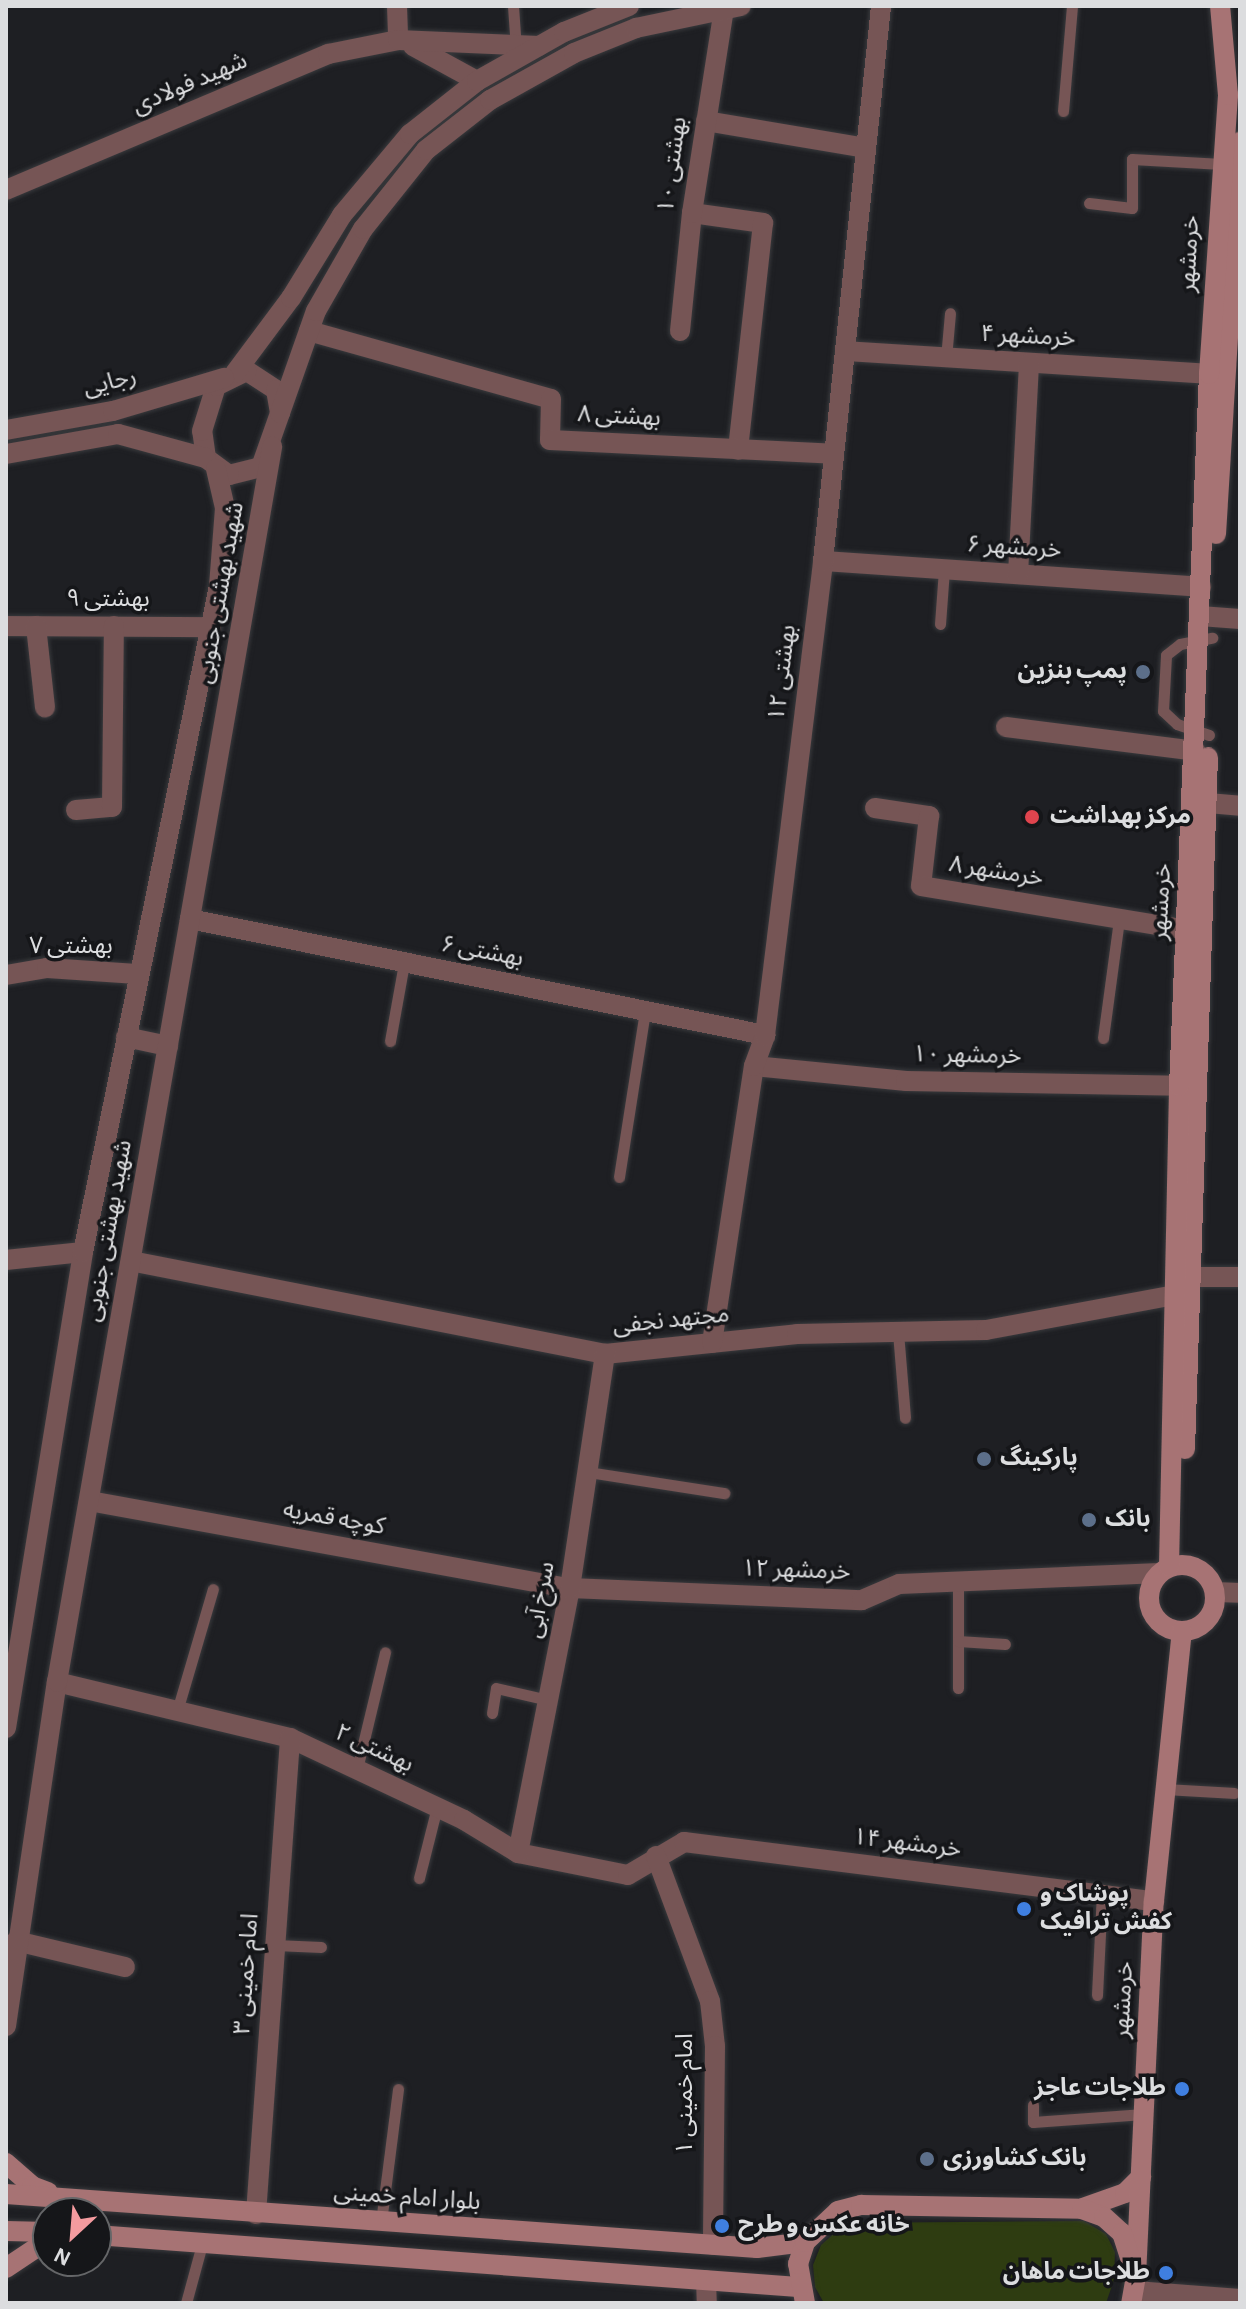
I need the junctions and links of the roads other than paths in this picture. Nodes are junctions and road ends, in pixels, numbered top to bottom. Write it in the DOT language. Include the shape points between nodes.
graph roads {
  1 [pos="397,6"];
  2 [pos="513,6"];
  3 [pos="629,6"];
  4 [pos="881,6"];
  5 [pos="1072,6"];
  6 [pos="1220,6"];
  7 [pos="732,7"];
  8 [pos="398,40"];
  9 [pos="516,45"];
  10 [pos="539,46"];
  11 [pos="477,81"];
  12 [pos="1063,111"];
  13 [pos="706,121"];
  14 [pos="1240,146"];
  15 [pos="866,148"];
  16 [pos="1222,164"];
  17 [pos="6,190"];
  18 [pos="1089,203"];
  19 [pos="692,213"];
  20 [pos="950,313"];
  21 [pos="309,331"];
  22 [pos="680,331"];
  23 [pos="845,351"];
  24 [pos="946,358"];
  25 [pos="1029,363"];
  26 [pos="1209,374"];
  27 [pos="230,375"];
  28 [pos="280,413"];
  29 [pos="6,430"];
  30 [pos="272,447"];
  31 [pos="738,450"];
  32 [pos="6,454"];
  33 [pos="834,454"];
  34 [pos="211,463"];
  35 [pos="823,561"];
  36 [pos="944,569"];
  37 [pos="1018,574"];
  38 [pos="1201,587"];
  39 [pos="1206,617"];
  40 [pos="1240,619"];
  41 [pos="940,624"];
  42 [pos="6,626"];
  43 [pos="36,626"];
  44 [pos="114,626"];
  45 [pos="211,627"];
  46 [pos="1206,638"];
  47 [pos="45,708"];
  48 [pos="1006,727"];
  49 [pos="1200,740"];
  50 [pos="1208,803"];
  51 [pos="1240,806"];
  52 [pos="875,808"];
  53 [pos="76,810"];
  54 [pos="190,919"];
  55 [pos="1119,919"];
  56 [pos="1187,930"];
  57 [pos="404,963"];
  58 [pos="137,974"];
  59 [pos="6,975"];
  60 [pos="645,1011"];
  61 [pos="765,1035"];
  62 [pos="126,1037"];
  63 [pos="1103,1038"];
  64 [pos="390,1041"];
  65 [pos="168,1046"];
  66 [pos="754,1066"];
  67 [pos="1179,1086"];
  68 [pos="619,1177"];
  69 [pos="83,1252"];
  70 [pos="6,1260"];
  71 [pos="131,1261"];
  72 [pos="1192,1277"];
  73 [pos="1240,1277"];
  74 [pos="1175,1295"];
  75 [pos="898,1332"];
  76 [pos="712,1343"];
  77 [pos="605,1354"];
  78 [pos="905,1418"];
  79 [pos="588,1472"];
  80 [pos="724,1493"];
  81 [pos="89,1501"];
  82 [pos="1170,1568"];
  83 [pos="958,1579"];
  84 [pos="570,1588"];
  85 [pos="213,1589"];
  86 [pos="1215,1592"];
  87 [pos="1240,1593"];
  88 [pos="1182,1631"];
  89 [pos="958,1641"];
  90 [pos="1005,1644"];
  91 [pos="385,1652"];
  92 [pos="57,1682"];
  93 [pos="10,1683"];
  94 [pos="958,1688"];
  95 [pos="548,1700"];
  96 [pos="177,1711"];
  97 [pos="492,1713"];
  98 [pos="6,1728"];
  99 [pos="290,1738"];
  100 [pos="357,1769"];
  101 [pos="1166,1789"];
  102 [pos="1234,1793"];
  103 [pos="437,1807"];
  104 [pos="518,1853"];
  105 [pos="656,1856"];
  106 [pos="419,1878"];
  107 [pos="1102,1894"];
  108 [pos="1154,1901"];
  109 [pos="16,1941"];
  110 [pos="275,1945"];
  111 [pos="321,1947"];
  112 [pos="125,1967"];
  113 [pos="1097,1995"];
  114 [pos="6,2026"];
  115 [pos="398,2089"];
  116 [pos="1033,2105"];
  117 [pos="1144,2114"];
  118 [pos="6,2163"];
  119 [pos="1141,2177"];
  120 [pos="6,2194"];
  121 [pos="38,2197"];
  122 [pos="63,2197"];
  123 [pos="112,2203"];
  124 [pos="1082,2209"];
  125 [pos="256,2214"];
  126 [pos="381,2222"];
  127 [pos="6,2231"];
  128 [pos="32,2232"];
  129 [pos="112,2236"];
  130 [pos="805,2242"];
  131 [pos="202,2244"];
  132 [pos="713,2245"];
  133 [pos="32,2251"];
  134 [pos="6,2268"];
  135 [pos="706,2280"];
  136 [pos="802,2295"];
  137 [pos="1134,2295"];
  138 [pos="1240,2299"];
  139 [pos="1211,2300"];
  140 [pos="186,2303"];
  141 [pos="707,2303"];
  1 -- 8 [label="street"];
  2 -- 9 [label="lane"];
  3 -- 10 [label="street"];
  4 -- 15 [label="street, بهشتی ۱۲"];
  5 -- 12 [label="lane"];
  6 -- 16 [label="main road, خرمشهر" via="1228,95"];
  7 -- 13 [label="street, بهشتی ۱۰"];
  7 -- 21 [label="street" via="636,28 574,53 490,100 426,150 363,229"];
  8 -- 9 [label="street, شهید فولادی"];
  8 -- 11 [label="street" via="440,57"];
  8 -- 17 [label="street, شهید فولادی" via="328,54"];
  9 -- 10 [label="street, شهید فولادی"];
  10 -- 11 [label="street"];
  11 -- 27 [label="street" via="410,134 342,215 291,298"];
  13 -- 15 [label="street"];
  13 -- 19 [label="street, بهشتی ۱۰"];
  14 -- 39 [label="main road, خرمشهر"];
  15 -- 23 [label="street, بهشتی ۱۲"];
  16 -- 18 [label="lane" via="1132,159 1132,208"];
  16 -- 26 [label="main road, خرمشهر"];
  19 -- 22 [label="street, بهشتی ۱۰"];
  19 -- 31 [label="street" via="763,223"];
  20 -- 24 [label="lane"];
  21 -- 28 [label="street"];
  21 -- 31 [label="street, بهشتی ۸" via="551,399 550,440"];
  23 -- 24 [label="street, خرمشهر ۴"];
  23 -- 33 [label="street, بهشتی ۱۲"];
  24 -- 25 [label="street, خرمشهر ۴"];
  25 -- 26 [label="street, خرمشهر ۴"];
  25 -- 37 [label="street"];
  26 -- 38 [label="main road, خرمشهر"];
  27 -- 28 [label="street" via="247,371 269,381"];
  27 -- 29 [label="street, رجایی" via="113,411"];
  27 -- 34 [label="street" via="210,397 202,431"];
  28 -- 30 [label="street"];
  30 -- 34 [label="street" via="251,473 229,475"];
  30 -- 54 [label="street, شهید بهشتی جنوبی"];
  31 -- 33 [label="street, بهشتی ۸"];
  32 -- 34 [label="street, رجایی" via="118,434"];
  33 -- 35 [label="street, بهشتی ۱۲"];
  34 -- 45 [label="street, شهید بهشتی جنوبی" via="225,508"];
  35 -- 36 [label="street, خرمشهر ۶"];
  35 -- 61 [label="street, بهشتی ۱۲"];
  36 -- 37 [label="street, خرمشهر ۶"];
  36 -- 41 [label="lane"];
  37 -- 38 [label="street, خرمشهر ۶"];
  38 -- 39 [label="main road, خرمشهر"];
  39 -- 40 [label="street"];
  39 -- 46 [label="main road, خرمشهر"];
  42 -- 43 [label="street, بهشتی ۹"];
  43 -- 44 [label="street, بهشتی ۹"];
  43 -- 47 [label="street"];
  44 -- 45 [label="street, بهشتی ۹"];
  44 -- 53 [label="street" via="112,807"];
  45 -- 58 [label="street, شهید بهشتی جنوبی"];
  46 -- 49 [label="main road, خرمشهر"];
  46 -- 49 [label="lane" via="1166,655 1163,711"];
  48 -- 49 [label="street"];
  49 -- 50 [label="main road, خرمشهر"];
  49 -- 56 [label="main road, خرمشهر"];
  50 -- 51 [label="street"];
  50 -- 72 [label="main road, خرمشهر"];
  52 -- 55 [label="street, خرمشهر ۸" via="929,816 921,886"];
  54 -- 57 [label="street, بهشتی ۶"];
  54 -- 65 [label="street, شهید بهشتی جنوبی"];
  55 -- 56 [label="street, خرمشهر ۸"];
  55 -- 63 [label="lane"];
  56 -- 67 [label="main road, خرمشهر"];
  57 -- 60 [label="street, بهشتی ۶"];
  57 -- 64 [label="lane"];
  58 -- 59 [label="street, بهشتی ۷" via="47,968"];
  58 -- 62 [label="street, شهید بهشتی جنوبی"];
  60 -- 61 [label="street, بهشتی ۶"];
  60 -- 68 [label="lane"];
  61 -- 66 [label="street, بهشتی ۱۲"];
  62 -- 65 [label="street"];
  62 -- 69 [label="street, شهید بهشتی جنوبی"];
  65 -- 71 [label="street, شهید بهشتی جنوبی"];
  66 -- 67 [label="street, خرمشهر ۱۰" via="906,1081"];
  66 -- 76 [label="street, بهشتی ۱۲"];
  67 -- 74 [label="main road, خرمشهر"];
  69 -- 70 [label="street"];
  69 -- 93 [label="street, شهید بهشتی جنوبی"];
  71 -- 77 [label="street, مجتهد نجفی"];
  71 -- 81 [label="street, شهید بهشتی جنوبی"];
  72 -- 73 [label="street"];
  72 -- 82 [label="main road, خرمشهر"];
  74 -- 75 [label="street, مجتهد نجفی" via="986,1330"];
  74 -- 82 [label="main road, خرمشهر"];
  75 -- 76 [label="street, مجتهد نجفی"];
  75 -- 78 [label="lane"];
  76 -- 77 [label="street, مجتهد نجفی"];
  77 -- 79 [label="street, سرخ آبی"];
  79 -- 80 [label="lane"];
  79 -- 84 [label="street, سرخ آبی"];
  81 -- 84 [label="street, کوچه قمریه"];
  81 -- 92 [label="street, شهید بهشتی جنوبی"];
  82 -- 83 [label="street, خرمشهر ۱۲"];
  82 -- 86 [label="main road" via="1206,1575"];
  82 -- 88 [label="main road" via="1149,1593 1153,1615"];
  83 -- 84 [label="street, خرمشهر ۱۲" via="899,1584 862,1600"];
  83 -- 89 [label="lane"];
  84 -- 95 [label="street, سرخ آبی"];
  85 -- 96 [label="lane"];
  86 -- 87 [label="street"];
  86 -- 88 [label="main road" via="1203,1623"];
  88 -- 101 [label="main road, خرمشهر"];
  89 -- 90 [label="lane"];
  89 -- 94 [label="lane"];
  91 -- 100 [label="lane"];
  92 -- 96 [label="street, بهشتی ۲"];
  92 -- 109 [label="street, شهید بهشتی جنوبی"];
  93 -- 98 [label="street, شهید بهشتی جنوبی"];
  95 -- 97 [label="lane" via="496,1688"];
  95 -- 104 [label="street, سرخ آبی"];
  96 -- 99 [label="street, بهشتی ۲"];
  99 -- 100 [label="street, بهشتی ۲"];
  99 -- 110 [label="street, امام خمینی ۳"];
  100 -- 103 [label="street, بهشتی ۲"];
  101 -- 102 [label="lane"];
  101 -- 108 [label="main road, خرمشهر"];
  103 -- 104 [label="street, بهشتی ۲"];
  103 -- 106 [label="lane"];
  104 -- 105 [label="street, بهشتی ۲" via="628,1875"];
  105 -- 107 [label="street, خرمشهر ۱۴" via="684,1842"];
  105 -- 132 [label="street, امام خمینی ۱" via="710,2001 715,2046"];
  107 -- 108 [label="street, خرمشهر ۱۴"];
  107 -- 113 [label="lane"];
  108 -- 117 [label="main road, خرمشهر"];
  109 -- 112 [label="street"];
  109 -- 114 [label="street, شهید بهشتی جنوبی"];
  110 -- 111 [label="lane"];
  110 -- 125 [label="street, امام خمینی ۳"];
  115 -- 126 [label="lane"];
  116 -- 117 [label="lane" via="1033,2122"];
  117 -- 119 [label="main road, خرمشهر"];
  118 -- 122 [label="main road" via="32,2186"];
  119 -- 124 [label="main road" via="1105,2204"];
  119 -- 137 [label="main road, خرمشهر"];
  120 -- 121 [label="main road, بلوار امام خمینی"];
  123 -- 125 [label="main road, بلوار امام خمینی"];
  124 -- 130 [label="main road" via="861,2205 838,2211"];
  124 -- 137 [label="main road" via="1104,2217 1122,2233"];
  125 -- 126 [label="main road, بلوار امام خمینی"];
  126 -- 132 [label="main road, بلوار امام خمینی"];
  127 -- 128 [label="main road"];
  129 -- 131 [label="main road"];
  130 -- 132 [label="main road, بلوار امام خمینی" via="757,2248"];
  130 -- 136 [label="main road"];
  131 -- 135 [label="main road"];
  131 -- 140 [label="lane"];
  133 -- 134 [label="main road"];
  135 -- 136 [label="main road"];
  135 -- 141 [label="street"];
  137 -- 139 [label="street"];
  138 -- 139 [label="street"];
}
